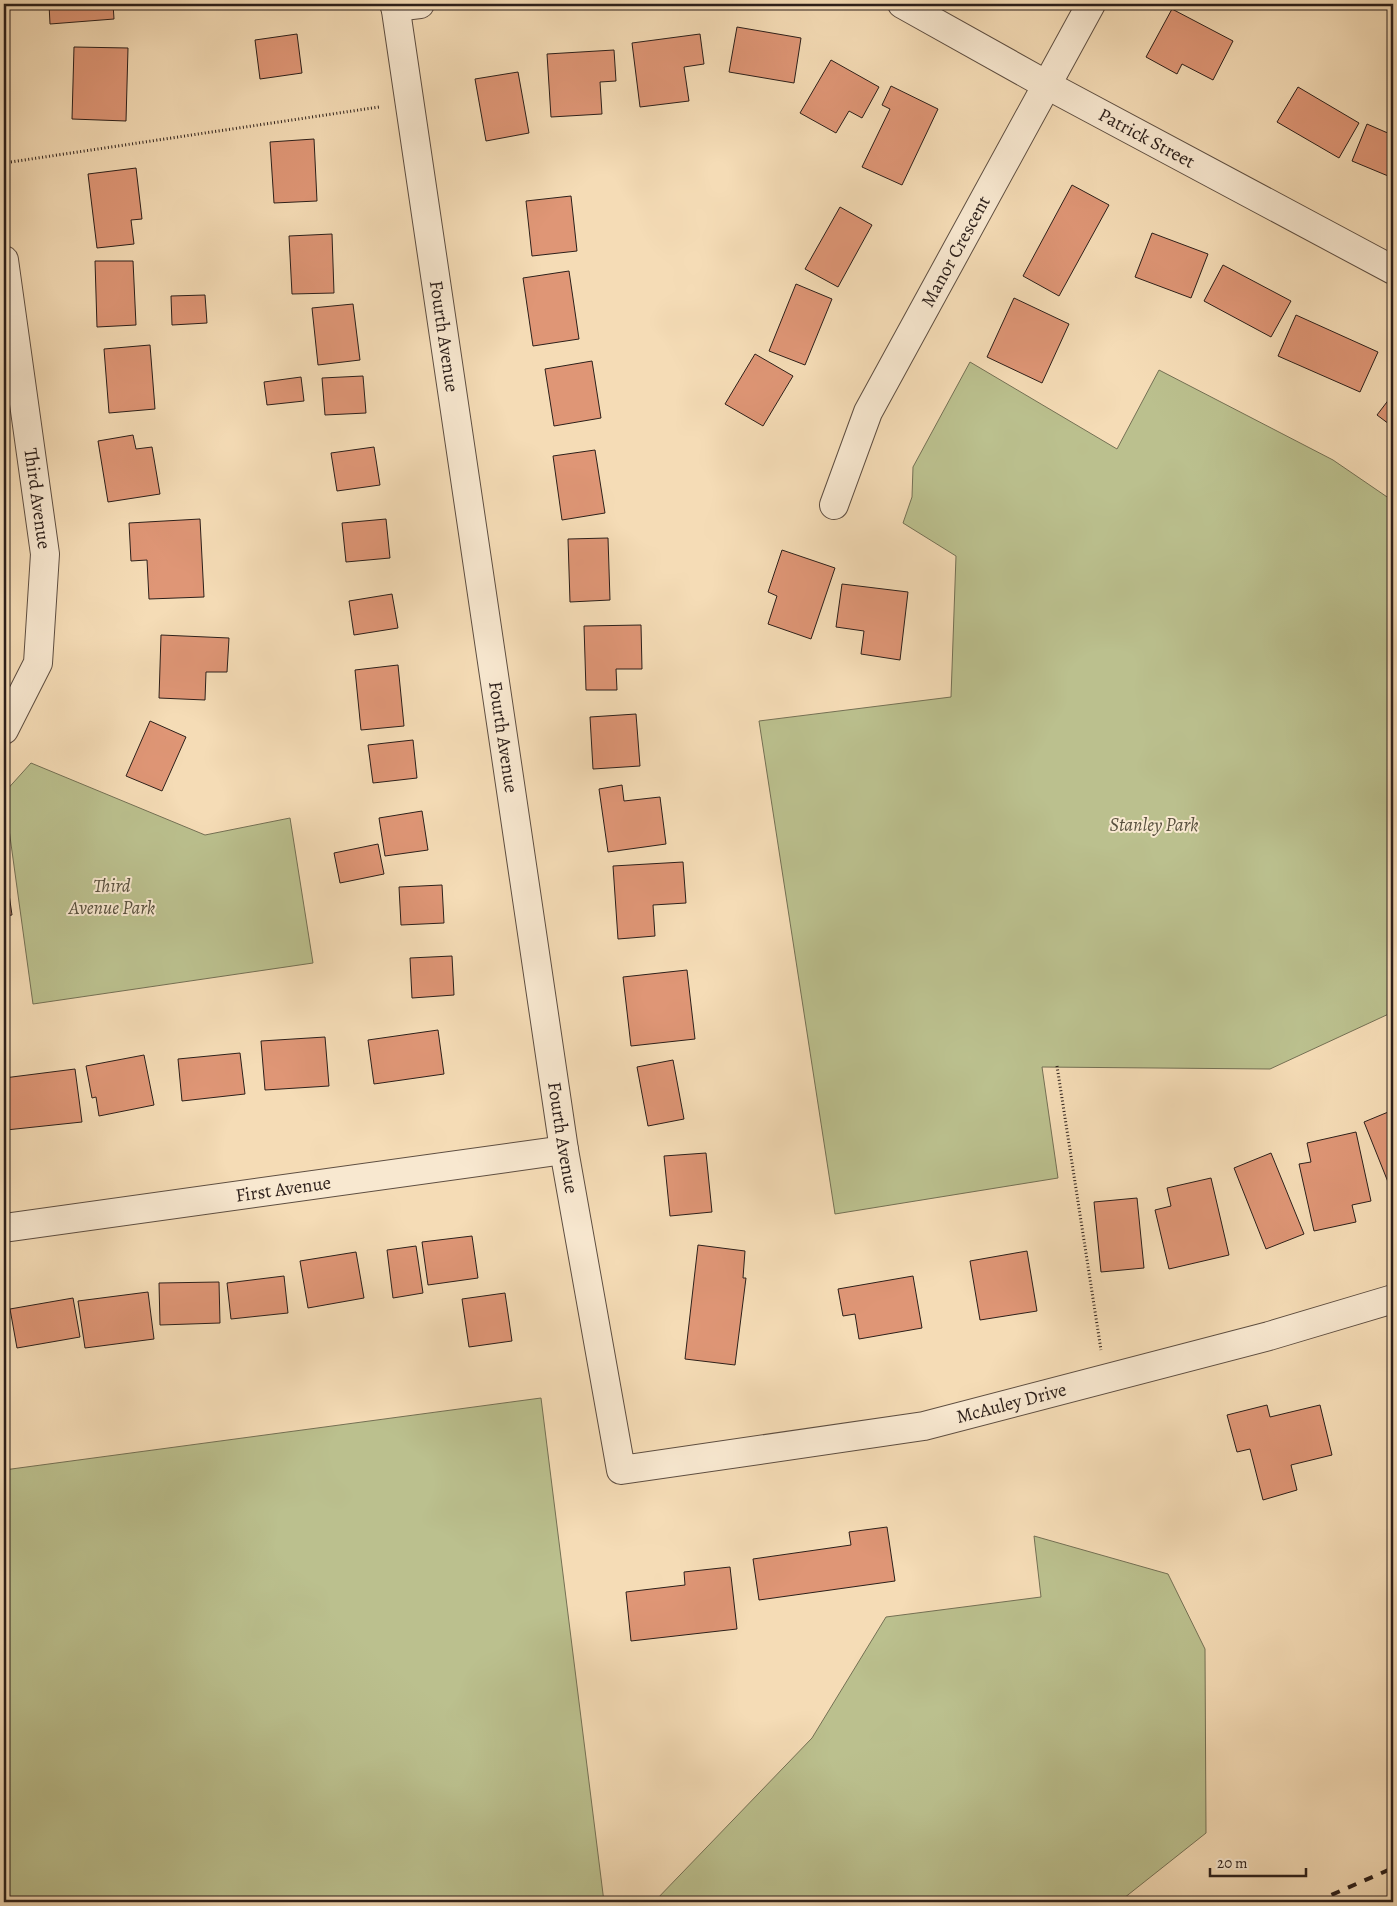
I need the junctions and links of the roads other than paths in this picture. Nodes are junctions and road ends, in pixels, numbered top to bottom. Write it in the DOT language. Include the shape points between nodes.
graph roads {
  1 [pos="902,4"];
  2 [pos="1092,4"];
  3 [pos="403,5"];
  4 [pos="1046,85"];
  5 [pos="4,260"];
  6 [pos="1393,270"];
  7 [pos="834,505"];
  8 [pos="4,730"];
  9 [pos="564,1150"];
  10 [pos="4,1228"];
  11 [pos="1393,1299"];
  12 [pos="621,1470"];
  1 -- 4 [label="street, Patrick Street"];
  2 -- 4 [label="street, Manor Crescent"];
  3 -- 9 [label="street, Fourth Avenue" via="410,102"];
  4 -- 6 [label="street, Patrick Street"];
  4 -- 7 [label="street, Manor Crescent" via="868,412"];
  5 -- 8 [label="street, Third Avenue" via="45,554 38,663"];
  9 -- 10 [label="street, First Avenue"];
  9 -- 12 [label="street, Fourth Avenue"];
  11 -- 12 [label="street, McAuley Drive" via="1270,1336 924,1426"];
}
